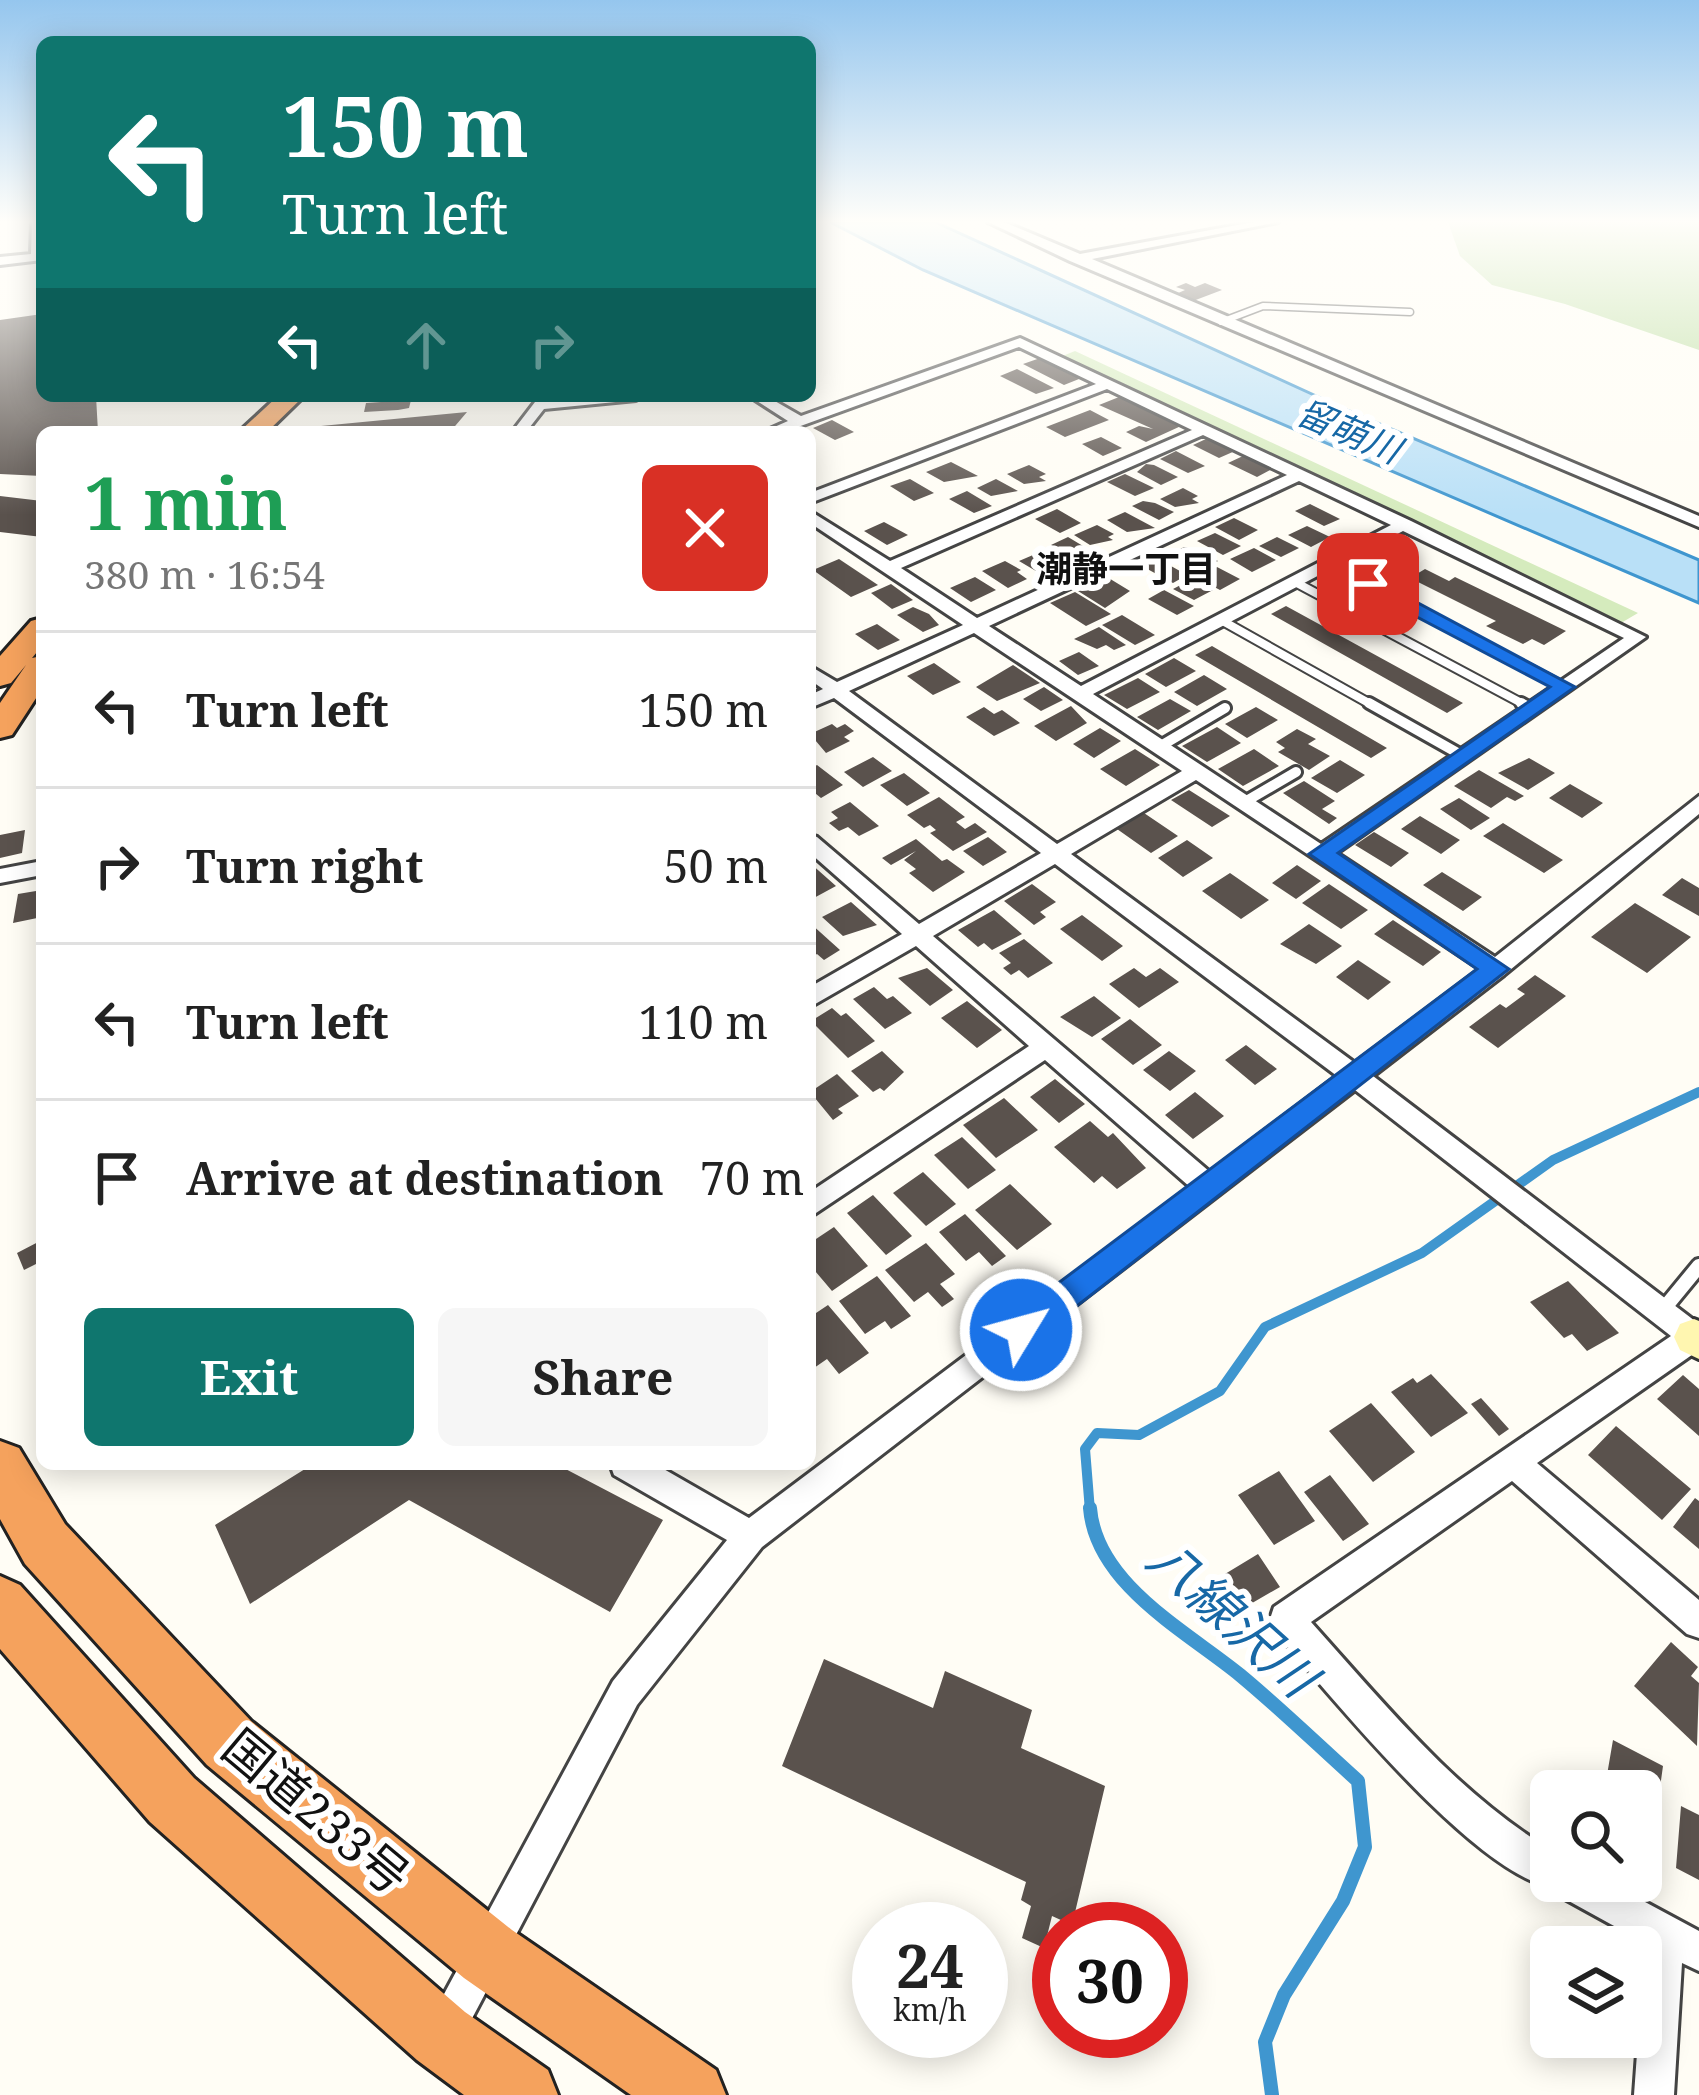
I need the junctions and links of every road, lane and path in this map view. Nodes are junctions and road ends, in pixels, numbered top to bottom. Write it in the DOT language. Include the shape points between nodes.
graph roads {
  1 [pos="1216,320"];
  2 [pos="1227,320"];
  3 [pos="1221,322"];
  4 [pos="1108,384"];
  5 [pos="285,402"];
  6 [pos="312,402"];
  7 [pos="572,402"];
  8 [pos="766,402"];
  9 [pos="799,422"];
  10 [pos="259,426"];
  11 [pos="286,426"];
  12 [pos="524,426"];
  13 [pos="787,426"];
  14 [pos="1204,429"];
  15 [pos="1300,475"];
  16 [pos="816,496"];
  17 [pos="816,520"];
  18 [pos="1699,522"];
  19 [pos="1405,524"];
  20 [pos="1329,564"];
  21 [pos="888,568"];
  22 [pos="1295,582"];
  23 [pos="1221,620"];
  24 [pos="972,626"];
  25 [pos="36,633"];
  26 [pos="36,674"];
  27 [pos="0,676"];
  28 [pos="816,676"];
  29 [pos="1564,687"];
  30 [pos="832,690"];
  31 [pos="1080,694"];
  32 [pos="816,699"];
  33 [pos="1225,708"];
  34 [pos="1532,709"];
  35 [pos="0,728"];
  36 [pos="1159,747"];
  37 [pos="1463,756"];
  38 [pos="1195,772"];
  39 [pos="1296,772"];
  40 [pos="1243,803"];
  41 [pos="1699,803"];
  42 [pos="816,847"];
  43 [pos="1058,853"];
  44 [pos="1321,854"];
  45 [pos="36,869"];
  46 [pos="0,876"];
  47 [pos="917,935"];
  48 [pos="1496,969"];
  49 [pos="816,994"];
  50 [pos="1044,1048"];
  51 [pos="1354,1076"];
  52 [pos="1210,1188"];
  53 [pos="816,1202"];
  54 [pos="1699,1265"];
  55 [pos="1661,1312"];
  56 [pos="1696,1339"];
  57 [pos="1515,1464"];
  58 [pos="0,1467"];
  59 [pos="636,1470"];
  60 [pos="752,1536"];
  61 [pos="0,1605"];
  62 [pos="1699,1622"];
  63 [pos="1530,1860"];
  64 [pos="1607,1902"];
  65 [pos="1682,1943"];
  66 [pos="488,1954"];
  67 [pos="441,2036"];
  68 [pos="523,2095"];
  69 [pos="692,2095"];
  70 [pos="1654,2095"];
  1 -- 3 [label="street"];
  2 -- 3 [label="lane"];
  3 -- 18 [label="street"];
  4 -- 9 [label="street" via="1019,342"];
  4 -- 14 [label="street"];
  4 -- 16 [label="street"];
  5 -- 10 [label="highway"];
  6 -- 11 [label="highway"];
  7 -- 12 [label="street" via="540,405"];
  8 -- 9 [label="street"];
  9 -- 13 [label="street"];
  14 -- 15 [label="street"];
  14 -- 21 [label="street"];
  15 -- 19 [label="street"];
  15 -- 24 [label="street"];
  17 -- 21 [label="street"];
  19 -- 20 [label="street"];
  19 -- 29 [label="street" via="1637,637"];
  20 -- 22 [label="street"];
  20 -- 29 [label="lane"];
  21 -- 24 [label="street"];
  22 -- 23 [label="street"];
  22 -- 34 [label="lane"];
  23 -- 31 [label="street"];
  23 -- 37 [label="lane"];
  24 -- 30 [label="street"];
  24 -- 31 [label="street"];
  25 -- 27 [label="highway"];
  26 -- 35 [label="highway"];
  28 -- 30 [label="street"];
  29 -- 34 [label="street"];
  30 -- 32 [label="street"];
  30 -- 43 [label="street"];
  31 -- 36 [label="street"];
  33 -- 36 [label="lane"];
  34 -- 37 [label="street"];
  36 -- 38 [label="street"];
  37 -- 44 [label="street"];
  38 -- 40 [label="street"];
  38 -- 43 [label="street"];
  39 -- 40 [label="lane"];
  40 -- 44 [label="street"];
  41 -- 48 [label="street"];
  42 -- 47 [label="street"];
  43 -- 47 [label="street"];
  43 -- 51 [label="street"];
  44 -- 48 [label="street"];
  45 -- 46 [label="street"];
  47 -- 49 [label="street"];
  47 -- 50 [label="street"];
  48 -- 51 [label="street"];
  50 -- 52 [label="street"];
  50 -- 53 [label="street"];
  51 -- 52 [label="street"];
  51 -- 55 [label="street"];
  52 -- 60 [label="street"];
  54 -- 55 [label="lane"];
  55 -- 56 [label="street"];
  56 -- 57 [label="street"];
  57 -- 62 [label="street"];
  57 -- 63 [label="street" via="1286,1619 1433,1778"];
  58 -- 66 [label="highway, 国道233号" via="45,1544 229,1744"];
  59 -- 60 [label="street"];
  60 -- 66 [label="street" via="625,1693"];
  61 -- 67 [label="highway, 国道233号" via="172,1800"];
  64 -- 65 [label="street"];
  65 -- 70 [label="street"];
  66 -- 67 [label="street"];
  66 -- 69 [label="highway, 国道233号"];
  67 -- 68 [label="highway, 国道233号"];
}
